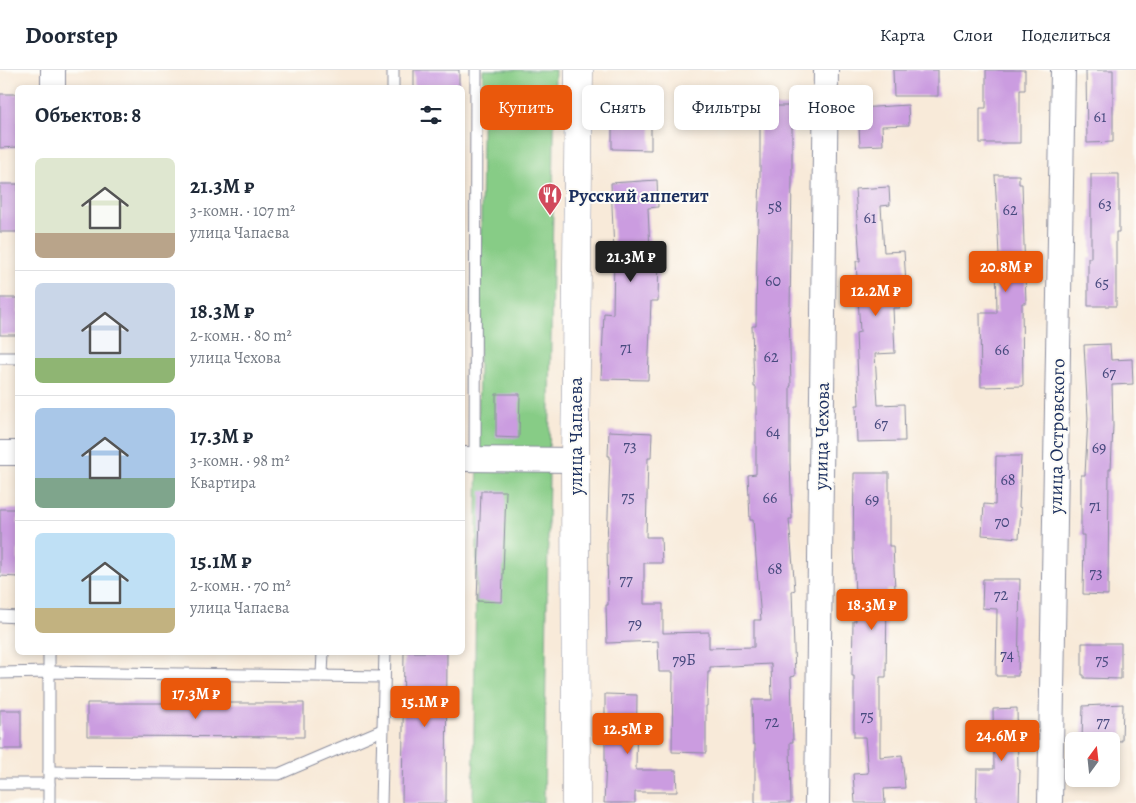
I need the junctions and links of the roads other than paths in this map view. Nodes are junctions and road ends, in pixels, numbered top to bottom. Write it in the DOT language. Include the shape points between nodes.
graph roads {
  1 [pos="54,70"];
  2 [pos="393,70"];
  3 [pos="476,70"];
  4 [pos="579,70"];
  5 [pos="826,70"];
  6 [pos="1063,70"];
  7 [pos="53,85"];
  8 [pos="393,85"];
  9 [pos="0,358"];
  10 [pos="15,358"];
  11 [pos="0,453"];
  12 [pos="15,453"];
  13 [pos="469,459"];
  14 [pos="575,460"];
  15 [pos="0,616"];
  16 [pos="15,616"];
  17 [pos="48,655"];
  18 [pos="323,655"];
  19 [pos="385,655"];
  20 [pos="0,672"];
  21 [pos="49,672"];
  22 [pos="322,676"];
  23 [pos="384,677"];
  24 [pos="382,730"];
  25 [pos="49,778"];
  26 [pos="0,784"];
  27 [pos="48,803"];
  28 [pos="381,803"];
  29 [pos="576,803"];
  30 [pos="817,803"];
  31 [pos="1050,803"];
  1 -- 7 [label="street"];
  2 -- 8 [label="lane"];
  3 -- 13 [label="lane"];
  4 -- 14 [label="street, улица Чапаева"];
  5 -- 30 [label="street, улица Чехова"];
  6 -- 31 [label="street, улица Островского"];
  9 -- 10 [label="lane"];
  11 -- 12 [label="street"];
  13 -- 14 [label="street"];
  14 -- 29 [label="street, улица Чапаева"];
  15 -- 16 [label="lane"];
  17 -- 21 [label="lane"];
  18 -- 22 [label="lane"];
  19 -- 23 [label="lane"];
  20 -- 21 [label="lane"];
  21 -- 22 [label="lane"];
  21 -- 25 [label="lane"];
  22 -- 23 [label="lane"];
  23 -- 24 [label="lane"];
  24 -- 25 [label="lane" via="278,774"];
  24 -- 28 [label="lane"];
  25 -- 26 [label="lane"];
  25 -- 27 [label="lane"];
}
